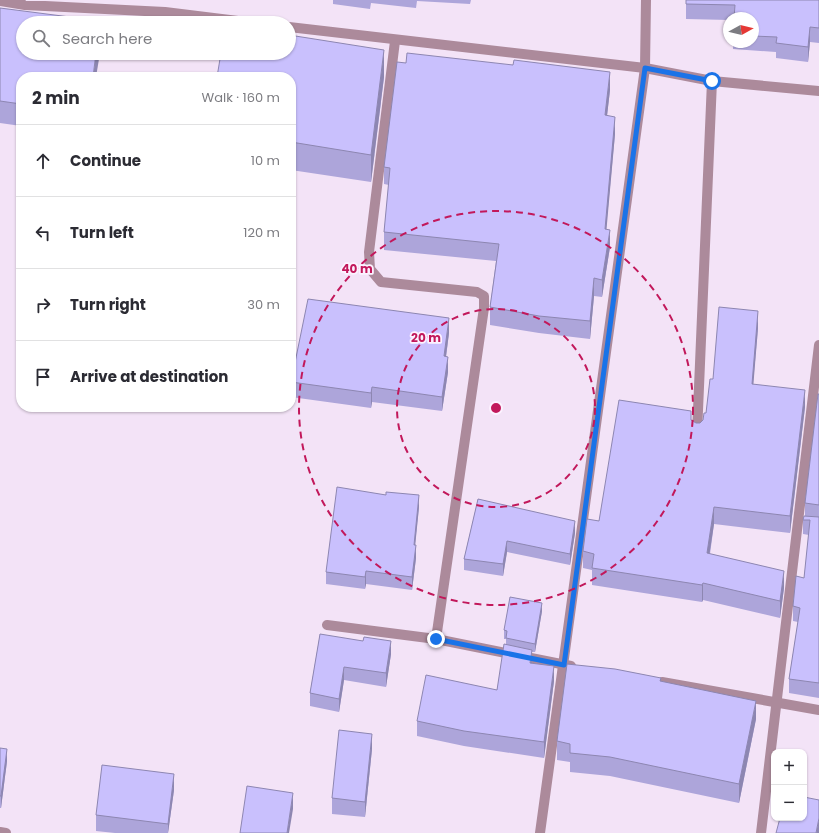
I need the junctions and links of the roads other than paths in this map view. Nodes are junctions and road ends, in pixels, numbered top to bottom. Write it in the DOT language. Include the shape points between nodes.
graph roads {
  1 [pos="646,0"];
  2 [pos="0,1"];
  3 [pos="26,3"];
  4 [pos="197,16"];
  5 [pos="296,28"];
  6 [pos="395,41"];
  7 [pos="645,68"];
  8 [pos="712,81"];
  9 [pos="819,91"];
  10 [pos="819,345"];
  11 [pos="697,434"];
  12 [pos="327,625"];
  13 [pos="436,639"];
  14 [pos="564,665"];
  15 [pos="585,668"];
  16 [pos="653,680"];
  17 [pos="775,702"];
  18 [pos="819,710"];
  19 [pos="0,832"];
  20 [pos="6,833"];
  21 [pos="540,833"];
  22 [pos="761,833"];
  1 -- 7 [label="street"];
  2 -- 3 [label="street"];
  3 -- 4 [label="street"];
  5 -- 6 [label="street"];
  6 -- 7 [label="street"];
  6 -- 13 [label="street" via="369,252 370,269 381,282 477,292 484,296"];
  7 -- 8 [label="street"];
  7 -- 14 [label="street"];
  8 -- 9 [label="street"];
  8 -- 11 [label="street"];
  10 -- 17 [label="street" via="802,524"];
  12 -- 13 [label="street"];
  13 -- 14 [label="street"];
  14 -- 15 [label="street"];
  14 -- 21 [label="street"];
  16 -- 17 [label="street"];
  17 -- 18 [label="street"];
  17 -- 22 [label="street"];
  19 -- 20 [label="street"];
}
